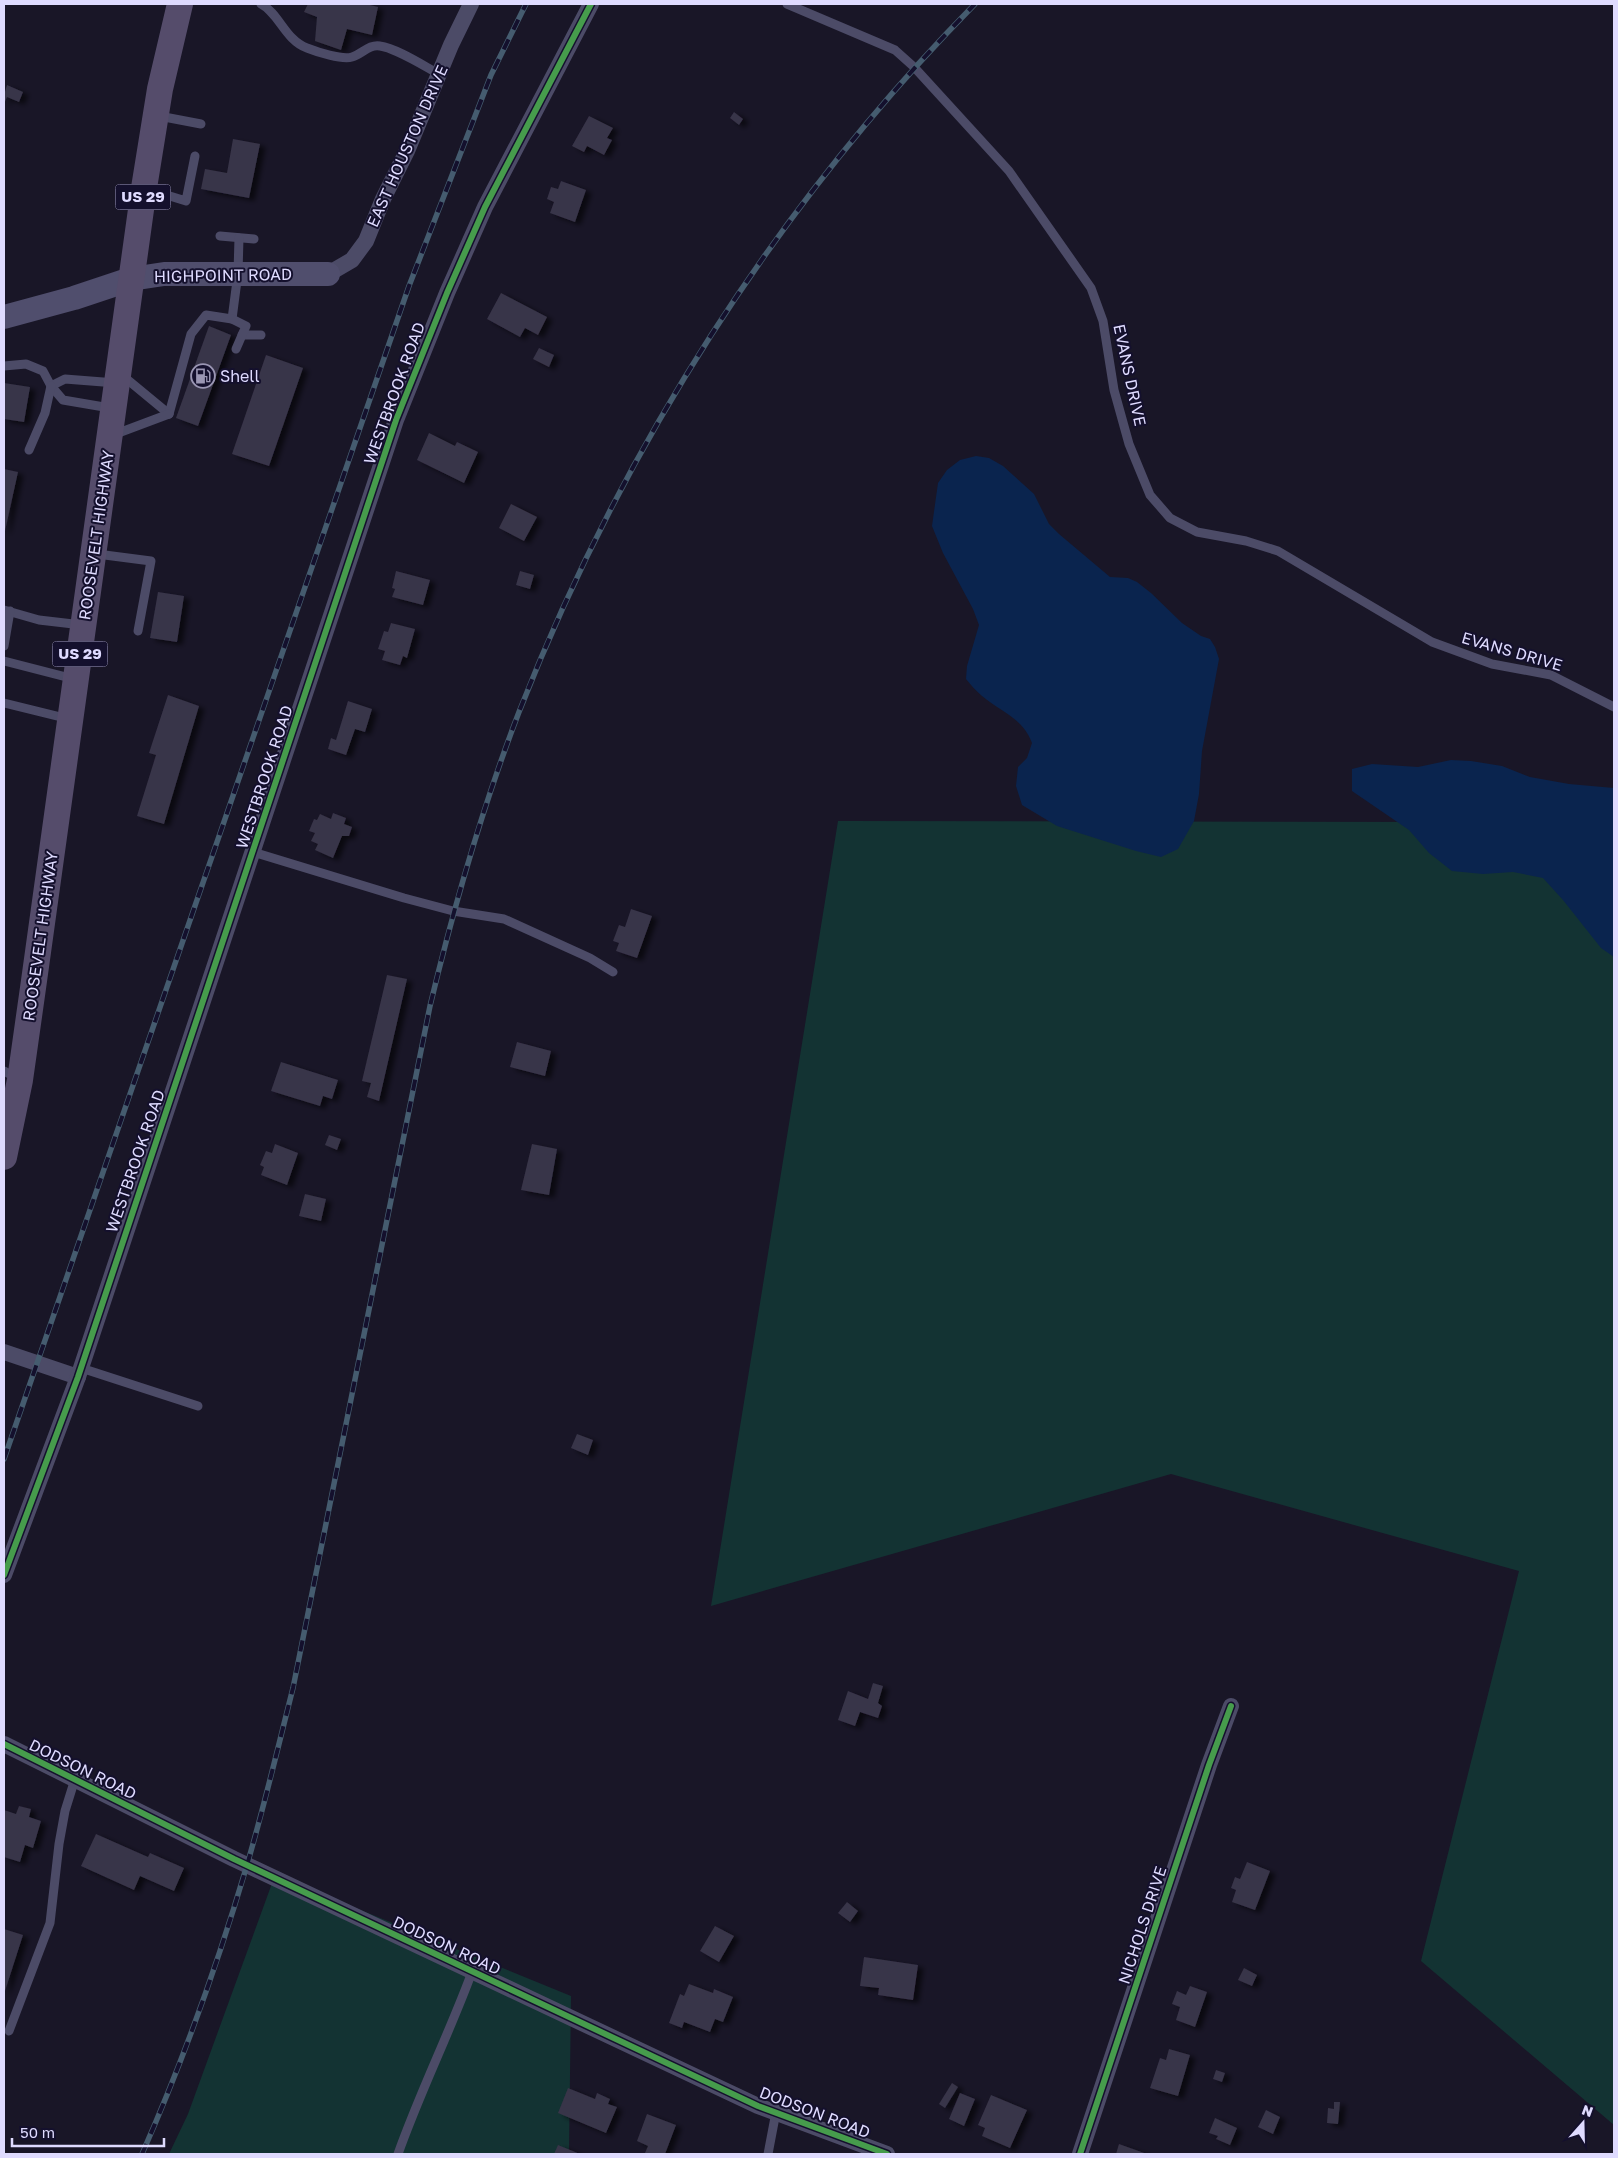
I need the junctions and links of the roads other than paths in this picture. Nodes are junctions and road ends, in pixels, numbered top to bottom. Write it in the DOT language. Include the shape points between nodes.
graph roads {
  1 [pos="180,4"];
  2 [pos="261,4"];
  3 [pos="471,4"];
  4 [pos="591,4"];
  5 [pos="787,4"];
  6 [pos="439,74"];
  7 [pos="156,116"];
  8 [pos="201,124"];
  9 [pos="195,156"];
  10 [pos="144,188"];
  11 [pos="220,236"];
  12 [pos="239,238"];
  13 [pos="254,239"];
  14 [pos="238,273"];
  15 [pos="328,274"];
  16 [pos="131,279"];
  17 [pos="4,317"];
  18 [pos="232,319"];
  19 [pos="242,335"];
  20 [pos="261,335"];
  21 [pos="236,349"];
  22 [pos="4,366"];
  23 [pos="117,377"];
  24 [pos="51,386"];
  25 [pos="113,408"];
  26 [pos="169,414"];
  27 [pos="109,437"];
  28 [pos="29,450"];
  29 [pos="94,553"];
  30 [pos="7,610"];
  31 [pos="84,626"];
  32 [pos="138,631"];
  33 [pos="4,646"];
  34 [pos="4,662"];
  35 [pos="76,679"];
  36 [pos="4,703"];
  37 [pos="1614,708"];
  38 [pos="70,720"];
  39 [pos="253,852"];
  40 [pos="613,972"];
  41 [pos="12,1075"];
  42 [pos="4,1157"];
  43 [pos="4,1352"];
  44 [pos="79,1372"];
  45 [pos="198,1406"];
  46 [pos="4,1575"];
  47 [pos="1232,1706"];
  48 [pos="4,1744"];
  49 [pos="75,1779"];
  50 [pos="472,1972"];
  51 [pos="9,2031"];
  52 [pos="776,2112"];
  53 [pos="398,2154"];
  54 [pos="768,2154"];
  55 [pos="887,2154"];
  56 [pos="1080,2154"];
  1 -- 7 [label="main road, ROOSEVELT HIGHWAY / US 29"];
  2 -- 6 [label="lane" via="269,8 283,30 304,48 351,58 370,47 380,46"];
  3 -- 6 [label="street, EAST HOUSTON DRIVE"];
  4 -- 39 [label="street, WESTBROOK ROAD" via="485,207 396,420"];
  5 -- 37 [label="lane, EVANS DRIVE" via="895,50 1009,171 1091,288 1103,321 1114,390 1129,444 1150,495 1170,518 1197,532 1278,551 1432,642 1492,664 1551,675"];
  6 -- 15 [label="street, EAST HOUSTON DRIVE" via="366,241 352,260"];
  7 -- 8 [label="lane"];
  7 -- 10 [label="main road, ROOSEVELT HIGHWAY / US 29"];
  9 -- 10 [label="lane" via="186,202"];
  10 -- 16 [label="main road, ROOSEVELT HIGHWAY / US 29"];
  11 -- 12 [label="lane"];
  12 -- 13 [label="lane"];
  12 -- 14 [label="lane"];
  14 -- 15 [label="street, HIGHPOINT ROAD"];
  14 -- 16 [label="street, HIGHPOINT ROAD" via="164,274"];
  14 -- 18 [label="lane"];
  16 -- 17 [label="street, HIGHPOINT ROAD"];
  16 -- 23 [label="main road, ROOSEVELT HIGHWAY / US 29"];
  18 -- 19 [label="lane" via="246,326"];
  18 -- 26 [label="lane" via="206,315 191,334"];
  19 -- 20 [label="lane"];
  19 -- 21 [label="lane"];
  22 -- 24 [label="lane" via="26,364 43,370"];
  23 -- 24 [label="lane" via="65,379"];
  23 -- 25 [label="main road, ROOSEVELT HIGHWAY / US 29"];
  23 -- 26 [label="lane"];
  24 -- 25 [label="lane" via="63,400"];
  24 -- 28 [label="lane" via="45,413"];
  25 -- 27 [label="main road, ROOSEVELT HIGHWAY / US 29"];
  26 -- 27 [label="lane"];
  27 -- 29 [label="main road, ROOSEVELT HIGHWAY / US 29"];
  29 -- 31 [label="main road, ROOSEVELT HIGHWAY / US 29"];
  29 -- 32 [label="lane" via="151,560"];
  30 -- 31 [label="lane" via="39,620"];
  30 -- 33 [label="lane"];
  31 -- 35 [label="main road, ROOSEVELT HIGHWAY / US 29"];
  34 -- 35 [label="lane"];
  35 -- 38 [label="main road, ROOSEVELT HIGHWAY / US 29"];
  36 -- 38 [label="lane"];
  38 -- 41 [label="main road, ROOSEVELT HIGHWAY / US 29"];
  39 -- 40 [label="lane" via="404,898 453,911 504,919 590,958"];
  39 -- 44 [label="street, WESTBROOK ROAD"];
  41 -- 42 [label="main road, ROOSEVELT HIGHWAY / US 29"];
  43 -- 44 [label="street"];
  44 -- 45 [label="lane"];
  44 -- 46 [label="street, WESTBROOK ROAD"];
  47 -- 56 [label="street, NICHOLS DRIVE"];
  48 -- 49 [label="street, DODSON ROAD"];
  49 -- 50 [label="street, DODSON ROAD" via="234,1860"];
  49 -- 51 [label="lane" via="59,1844 50,1923"];
  50 -- 52 [label="street, DODSON ROAD"];
  50 -- 53 [label="lane"];
  52 -- 54 [label="lane"];
  52 -- 55 [label="street, DODSON ROAD"];
}
